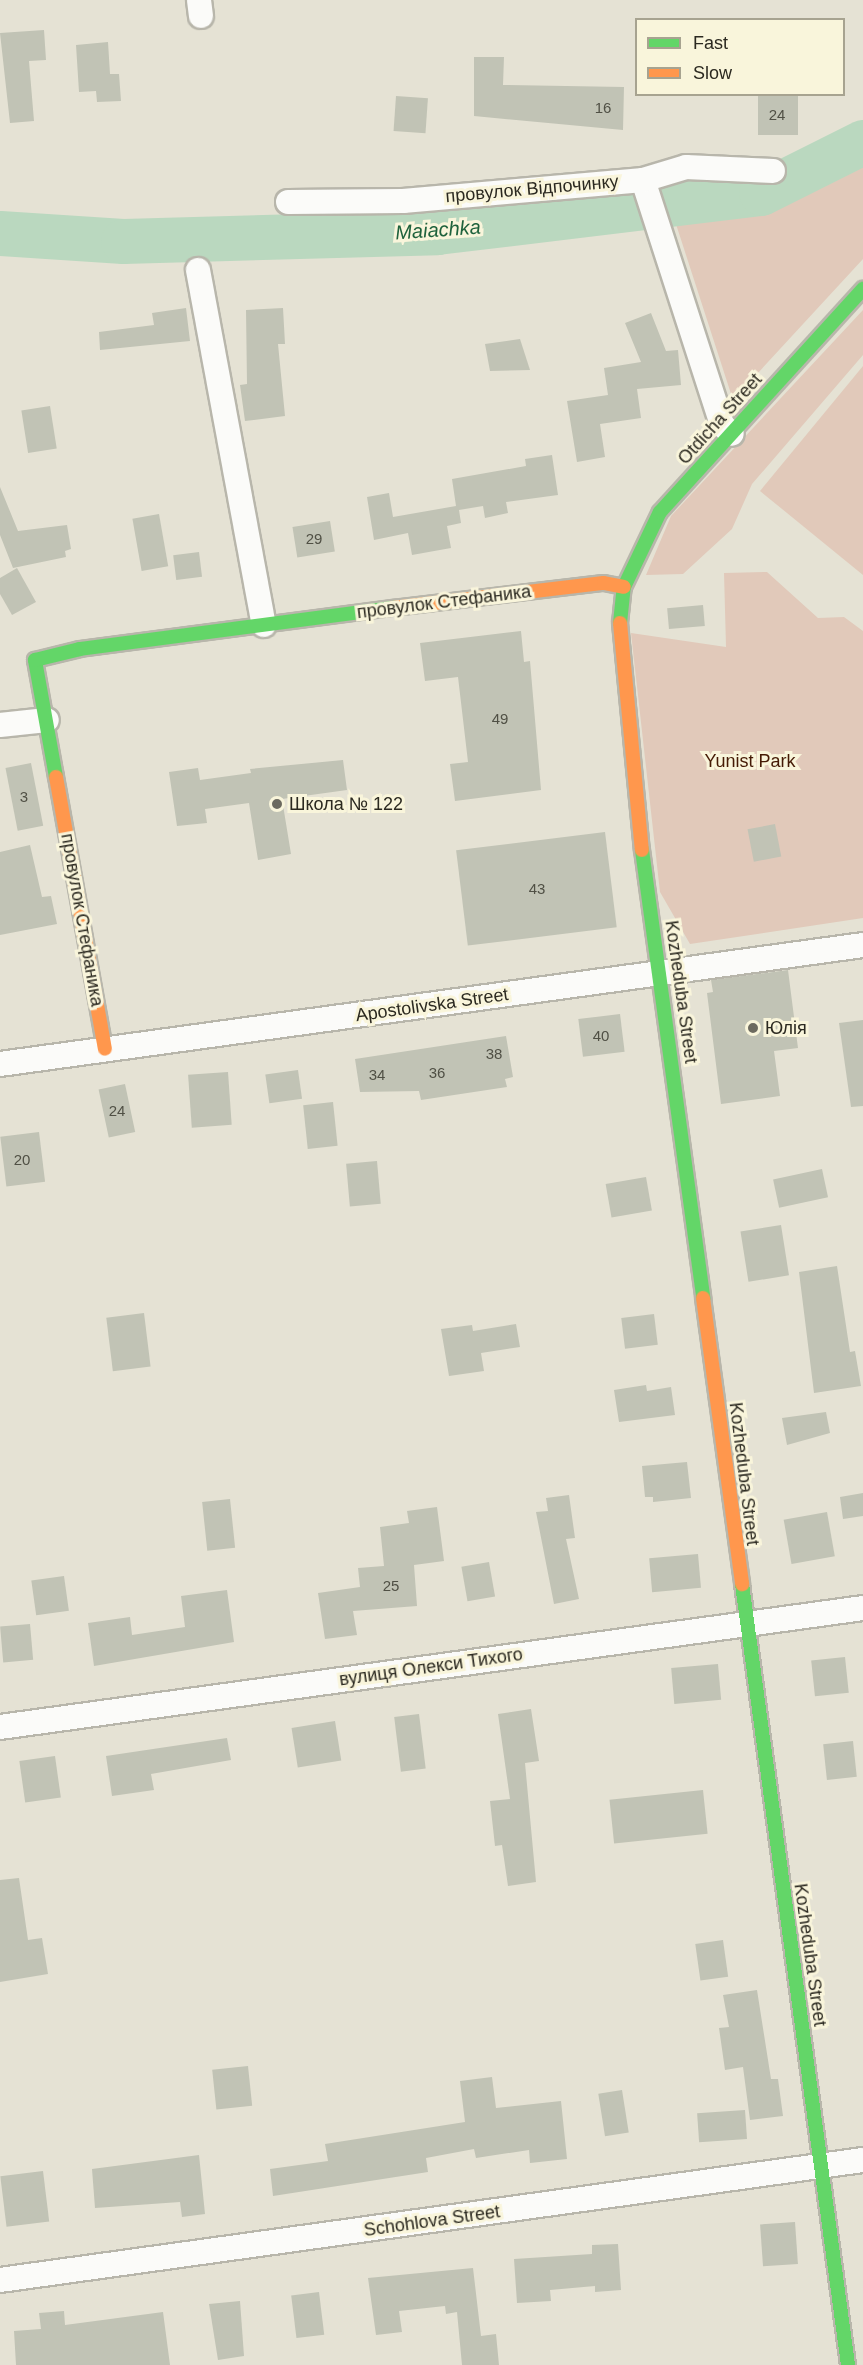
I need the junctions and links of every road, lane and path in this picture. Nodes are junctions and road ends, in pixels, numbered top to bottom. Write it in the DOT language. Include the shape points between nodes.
graph roads {
  1 [pos="773,171"];
  2 [pos="646,188"];
  3 [pos="288,202"];
  4 [pos="198,270"];
  5 [pos="863,290"];
  6 [pos="732,434"];
  7 [pos="624,587"];
  8 [pos="264,625"];
  9 [pos="47,720"];
  10 [pos="0,725"];
  11 [pos="863,945"];
  12 [pos="661,974"];
  13 [pos="105,1049"];
  14 [pos="0,1064"];
  15 [pos="863,1608"];
  16 [pos="746,1624"];
  17 [pos="0,1727"];
  18 [pos="863,2160"];
  19 [pos="821,2164"];
  20 [pos="0,2280"];
  21 [pos="848,2365"];
  1 -- 2 [label="street, провулок Відпочинку" via="686,167"];
  2 -- 3 [label="street, провулок Відпочинку" via="403,201"];
  2 -- 6 [label="street" via="656,230 693,327 722,424"];
  4 -- 8 [label="street"];
  5 -- 6 [label="street, Otdicha Street"];
  6 -- 7 [label="street, Otdicha Street" via="660,512"];
  7 -- 8 [label="street, провулок Стефаника" via="604,583"];
  7 -- 12 [label="street, Kozheduba Street" via="620,634 635,798"];
  8 -- 9 [label="street, провулок Стефаника" via="80,649 35,660"];
  9 -- 10 [label="street"];
  9 -- 13 [label="street, провулок Стефаника"];
  11 -- 12 [label="street, Apostolivska Street"];
  12 -- 13 [label="street, Apostolivska Street"];
  12 -- 16 [label="street, Kozheduba Street"];
  13 -- 14 [label="street, Apostolivska Street"];
  15 -- 16 [label="street, вулиця Олекси Тихого"];
  16 -- 17 [label="street, вулиця Олекси Тихого"];
  16 -- 19 [label="street, Kozheduba Street"];
  18 -- 19 [label="street, Schohlova Street"];
  19 -- 20 [label="street, Schohlova Street"];
  19 -- 21 [label="street, Kozheduba Street"];
}
